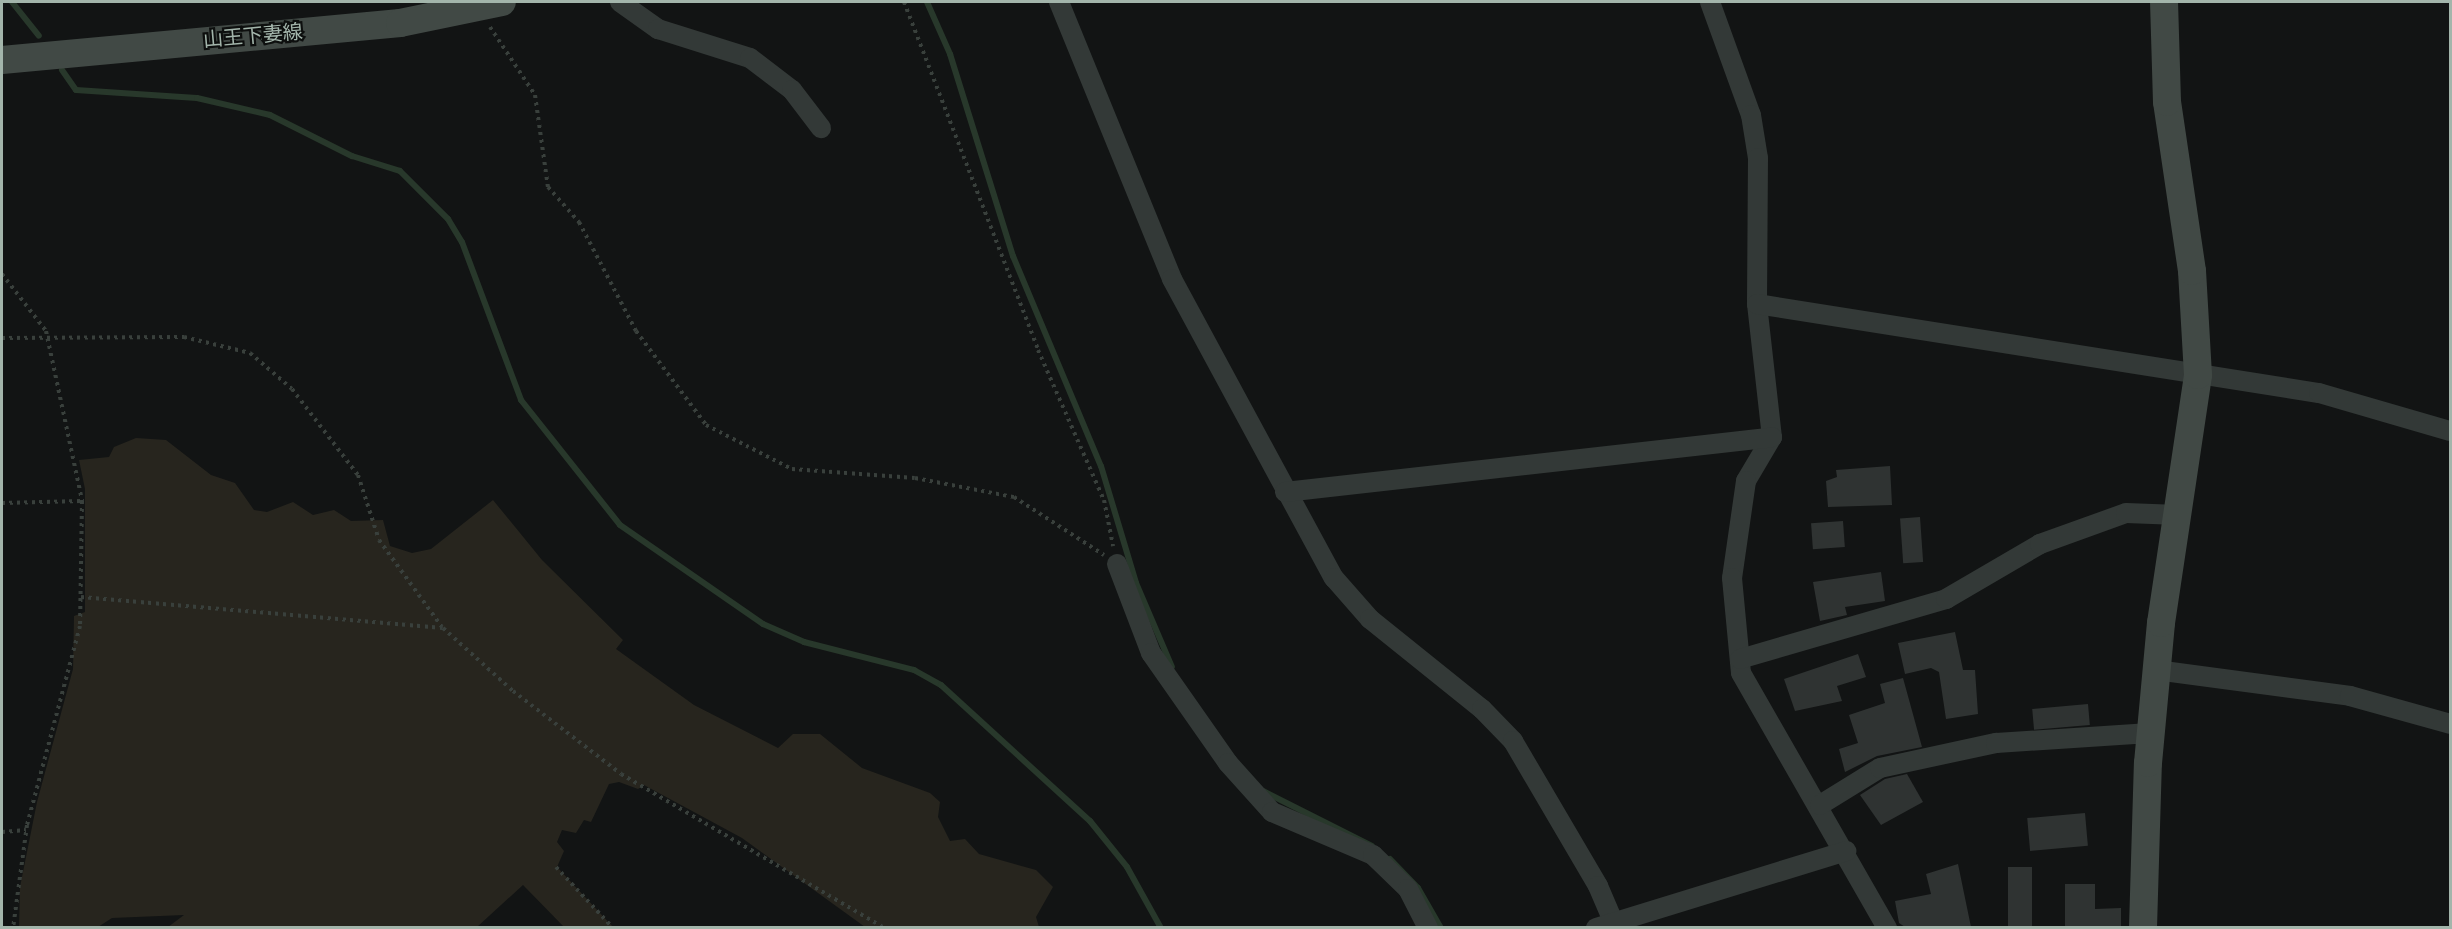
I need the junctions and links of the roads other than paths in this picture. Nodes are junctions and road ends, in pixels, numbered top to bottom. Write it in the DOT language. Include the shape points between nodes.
graph roads {
  1 [pos="620,2"];
  2 [pos="1059,2"];
  3 [pos="1710,2"];
  4 [pos="2164,2"];
  5 [pos="490,5"];
  6 [pos="2,60"];
  7 [pos="821,128"];
  8 [pos="1757,303"];
  9 [pos="2198,375"];
  10 [pos="2451,431"];
  11 [pos="1772,437"];
  12 [pos="1286,492"];
  13 [pos="2179,515"];
  14 [pos="1117,564"];
  15 [pos="1740,659"];
  16 [pos="2156,670"];
  17 [pos="2451,724"];
  18 [pos="2150,733"];
  19 [pos="1820,805"];
  20 [pos="1846,851"];
  21 [pos="1608,925"];
  22 [pos="1428,927"];
  23 [pos="1887,927"];
  24 [pos="2143,927"];
  1 -- 7 [label="street" via="658,29 750,58 792,90"];
  2 -- 12 [label="street" via="1173,279"];
  3 -- 8 [label="street" via="1751,115 1758,158"];
  4 -- 9 [label="street" via="2167,102 2192,271"];
  5 -- 6 [label="street, 山王下妻線" via="400,23"];
  8 -- 9 [label="street"];
  8 -- 11 [label="street"];
  9 -- 10 [label="street" via="2319,393"];
  9 -- 13 [label="street"];
  11 -- 12 [label="street"];
  11 -- 15 [label="street" via="1746,481 1732,578"];
  12 -- 21 [label="street" via="1334,578 1370,619 1482,709 1513,741"];
  13 -- 15 [label="street" via="2126,513 2040,544 1946,600"];
  13 -- 16 [label="street"];
  14 -- 22 [label="street" via="1151,653 1228,763 1272,812 1373,855 1408,889"];
  15 -- 19 [label="street" via="1741,673"];
  16 -- 17 [label="street" via="2350,696"];
  16 -- 18 [label="street"];
  18 -- 19 [label="street" via="1996,743 1880,768"];
  18 -- 24 [label="street"];
  19 -- 20 [label="street"];
  20 -- 21 [label="street"];
  20 -- 23 [label="street"];
}
